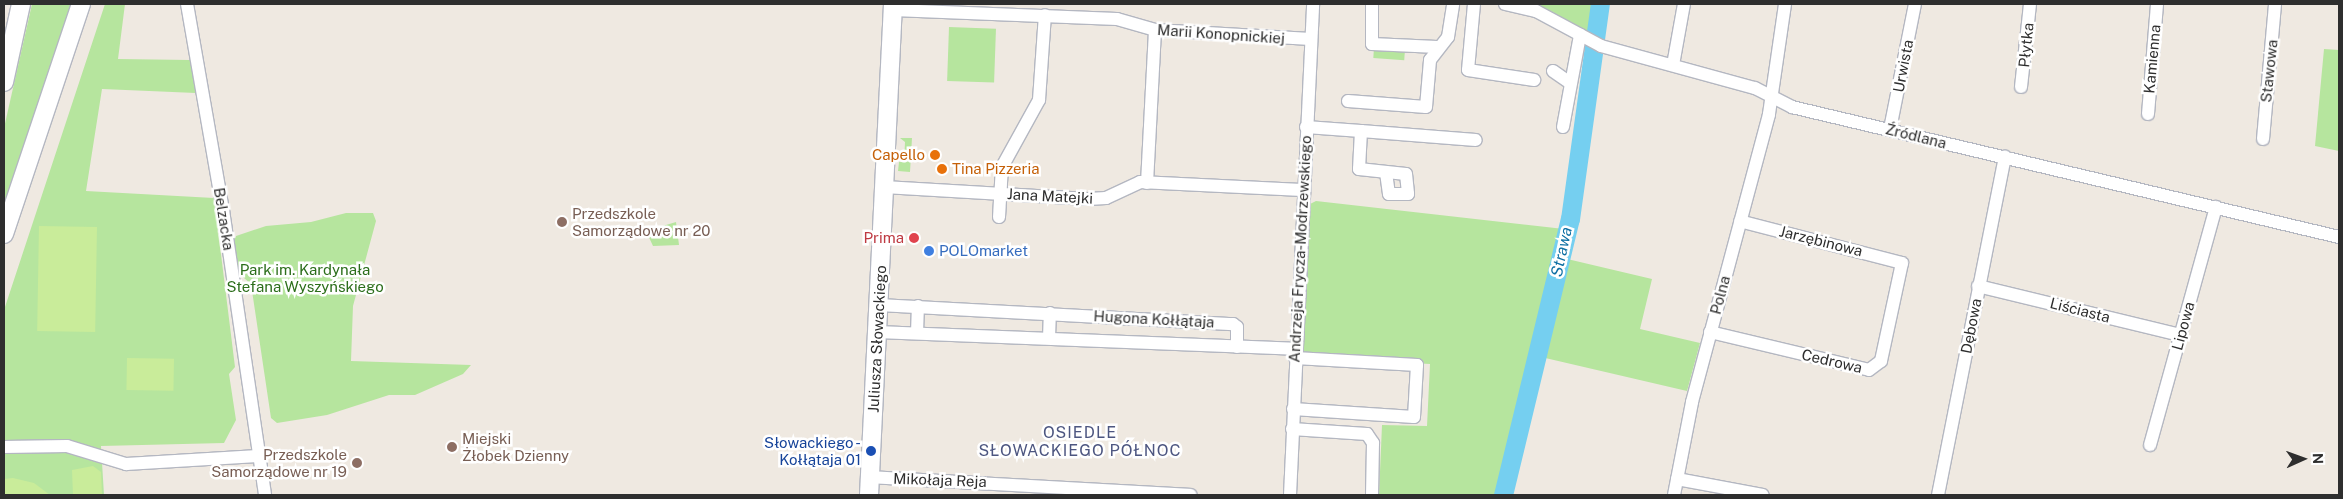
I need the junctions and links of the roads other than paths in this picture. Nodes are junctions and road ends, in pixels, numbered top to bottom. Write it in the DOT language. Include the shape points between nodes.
graph roads {
  1 [pos="21,4"];
  2 [pos="81,4"];
  3 [pos="187,4"];
  4 [pos="1313,4"];
  5 [pos="1372,4"];
  6 [pos="1452,4"];
  7 [pos="1474,4"];
  8 [pos="1505,4"];
  9 [pos="1684,4"];
  10 [pos="1785,4"];
  11 [pos="1915,4"];
  12 [pos="2030,4"];
  13 [pos="2157,4"];
  14 [pos="2276,4"];
  15 [pos="893,7"];
  16 [pos="1044,15"];
  17 [pos="1154,30"];
  18 [pos="1580,35"];
  19 [pos="1311,39"];
  20 [pos="1437,47"];
  21 [pos="1673,65"];
  22 [pos="1553,71"];
  23 [pos="1534,80"];
  24 [pos="4,82"];
  25 [pos="1569,82"];
  26 [pos="2021,87"];
  27 [pos="1772,95"];
  28 [pos="1348,101"];
  29 [pos="2148,114"];
  30 [pos="1306,127"];
  31 [pos="1563,127"];
  32 [pos="1890,129"];
  33 [pos="1361,131"];
  34 [pos="2262,139"];
  35 [pos="1476,140"];
  36 [pos="2005,157"];
  37 [pos="1386,172"];
  38 [pos="1147,182"];
  39 [pos="884,187"];
  40 [pos="1302,190"];
  41 [pos="1000,193"];
  42 [pos="2216,207"];
  43 [pos="999,217"];
  44 [pos="1740,221"];
  45 [pos="4,234"];
  46 [pos="2339,236"];
  47 [pos="1902,263"];
  48 [pos="1978,286"];
  49 [pos="879,305"];
  50 [pos="918,306"];
  51 [pos="1050,313"];
  52 [pos="877,332"];
  53 [pos="1710,332"];
  54 [pos="918,333"];
  55 [pos="2181,335"];
  56 [pos="1049,338"];
  57 [pos="1237,346"];
  58 [pos="1295,353"];
  59 [pos="1293,409"];
  60 [pos="1292,429"];
  61 [pos="2150,445"];
  62 [pos="4,447"];
  63 [pos="258,456"];
  64 [pos="870,477"];
  65 [pos="1677,479"];
  66 [pos="265,495"];
  67 [pos="869,495"];
  68 [pos="1190,495"];
  69 [pos="1290,495"];
  70 [pos="1372,495"];
  71 [pos="1674,495"];
  72 [pos="1763,495"];
  73 [pos="1938,495"];
  1 -- 24 [label="street"];
  2 -- 45 [label="street"];
  3 -- 63 [label="street, Belzacka" via="223,210"];
  4 -- 19 [label="street, Andrzeja Frycza-Modrzewskiego"];
  5 -- 20 [label="street" via="1372,44"];
  6 -- 20 [label="street" via="1448,37"];
  7 -- 23 [label="street" via="1468,70"];
  8 -- 18 [label="street, Źródlana" via="1536,11"];
  9 -- 21 [label="street"];
  10 -- 27 [label="street, Polna"];
  11 -- 32 [label="street, Urwista"];
  12 -- 26 [label="street, Płytka"];
  13 -- 29 [label="street, Kamienna"];
  14 -- 34 [label="street, Stawowa"];
  15 -- 16 [label="street, Marii Konopnickiej"];
  15 -- 39 [label="street, Juliusza Słowackiego"];
  16 -- 17 [label="street, Marii Konopnickiej" via="1117,19"];
  16 -- 41 [label="street" via="1039,100 1002,167"];
  17 -- 19 [label="street, Marii Konopnickiej"];
  17 -- 38 [label="street"];
  18 -- 21 [label="street, Źródlana" via="1597,45"];
  18 -- 25 [label="street"];
  19 -- 30 [label="street, Andrzeja Frycza-Modrzewskiego"];
  20 -- 28 [label="street" via="1430,60 1426,107"];
  21 -- 27 [label="street, Źródlana"];
  22 -- 25 [label="street" via="1559,80"];
  25 -- 31 [label="street"];
  27 -- 32 [label="street, Źródlana" via="1792,107"];
  27 -- 44 [label="street, Polna"];
  30 -- 33 [label="street"];
  30 -- 40 [label="street, Andrzeja Frycza-Modrzewskiego"];
  32 -- 36 [label="street, Źródlana"];
  33 -- 35 [label="street"];
  33 -- 37 [label="street" via="1359,169"];
  36 -- 42 [label="street, Źródlana"];
  36 -- 48 [label="street, Dębowa"];
  38 -- 40 [label="street, Jana Matejki"];
  38 -- 41 [label="street, Jana Matejki" via="1097,199"];
  39 -- 41 [label="street, Jana Matejki"];
  39 -- 49 [label="street, Juliusza Słowackiego"];
  40 -- 58 [label="street, Andrzeja Frycza-Modrzewskiego"];
  41 -- 43 [label="street"];
  42 -- 46 [label="street, Źródlana"];
  42 -- 55 [label="street, Lipowa"];
  44 -- 47 [label="street, Jarzębinowa"];
  44 -- 53 [label="street, Polna"];
  47 -- 53 [label="street, Cedrowa" via="1881,361 1874,369"];
  48 -- 55 [label="street, Liściasta"];
  48 -- 73 [label="street, Dębowa"];
  49 -- 50 [label="street, Hugona Kołłątaja"];
  49 -- 52 [label="street, Juliusza Słowackiego"];
  50 -- 51 [label="street, Hugona Kołłątaja"];
  50 -- 54 [label="street"];
  51 -- 56 [label="street"];
  51 -- 57 [label="street, Hugona Kołłątaja" via="1233,324 1237,326"];
  52 -- 54 [label="street, Hugona Kołłątaja"];
  52 -- 64 [label="street, Juliusza Słowackiego"];
  53 -- 65 [label="street, Polna"];
  54 -- 56 [label="street, Hugona Kołłątaja"];
  55 -- 61 [label="street, Lipowa"];
  56 -- 57 [label="street, Hugona Kołłątaja"];
  57 -- 58 [label="street, Hugona Kołłątaja"];
  58 -- 59 [label="street, Andrzeja Frycza-Modrzewskiego"];
  58 -- 59 [label="street, Hugona Kołłątaja" via="1417,365 1414,417"];
  59 -- 60 [label="street, Andrzeja Frycza-Modrzewskiego"];
  60 -- 69 [label="street, Andrzeja Frycza-Modrzewskiego"];
  60 -- 70 [label="street" via="1367,434 1373,443"];
  62 -- 63 [label="street" via="67,446 126,464"];
  63 -- 66 [label="street, Belzacka"];
  64 -- 67 [label="street, Juliusza Słowackiego"];
  64 -- 68 [label="street, Mikołaja Reja"];
  65 -- 71 [label="street, Polna"];
  65 -- 72 [label="street"];
}
